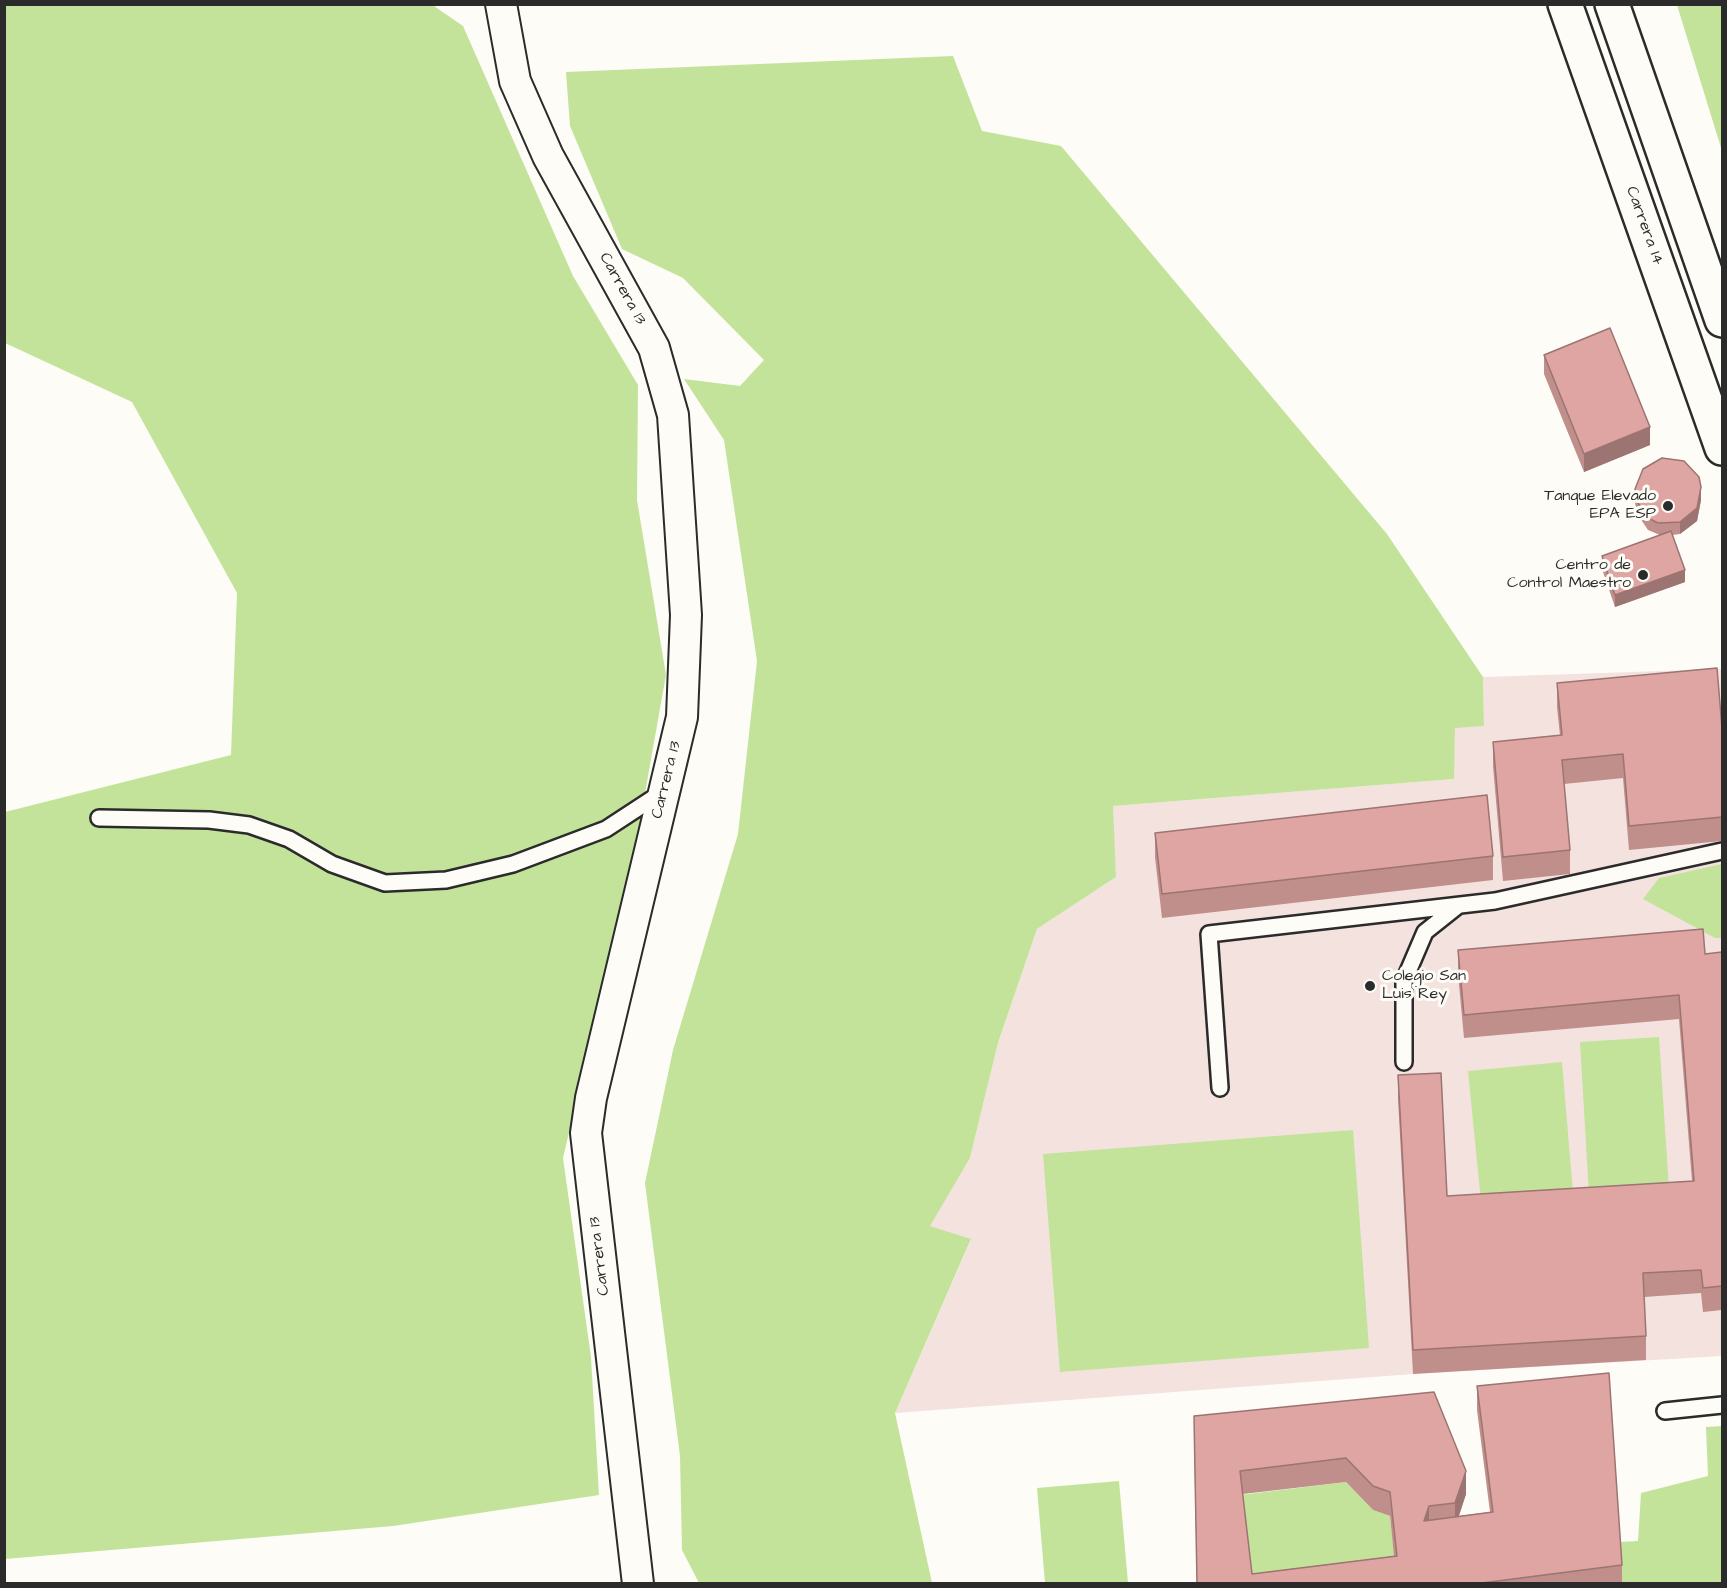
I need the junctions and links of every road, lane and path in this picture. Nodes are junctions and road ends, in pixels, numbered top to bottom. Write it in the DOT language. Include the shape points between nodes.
graph roads {
  1 [pos="501,4"];
  2 [pos="1564,4"];
  3 [pos="1612,4"];
  4 [pos="1722,320"];
  5 [pos="1722,448"];
  6 [pos="664,791"];
  7 [pos="99,818"];
  8 [pos="1722,851"];
  9 [pos="1459,905"];
  10 [pos="1404,1062"];
  11 [pos="1220,1088"];
  12 [pos="1722,1405"];
  13 [pos="1665,1411"];
  14 [pos="638,1584"];
  1 -- 6 [label="street, Carrera 13" via="515,81 548,156 654,348 673,415 686,615 682,717"];
  2 -- 5 [label="main road, Carrera 14"];
  3 -- 4 [label="main road"];
  6 -- 7 [label="lane" via="606,829 513,864 446,880 385,883 332,864 289,839 249,825 209,819"];
  6 -- 14 [label="street, Carrera 13" via="585,1133"];
  8 -- 9 [label="lane" via="1495,901"];
  9 -- 10 [label="lane" via="1425,932 1404,981"];
  9 -- 11 [label="lane" via="1209,934"];
  12 -- 13 [label="lane"];
}
